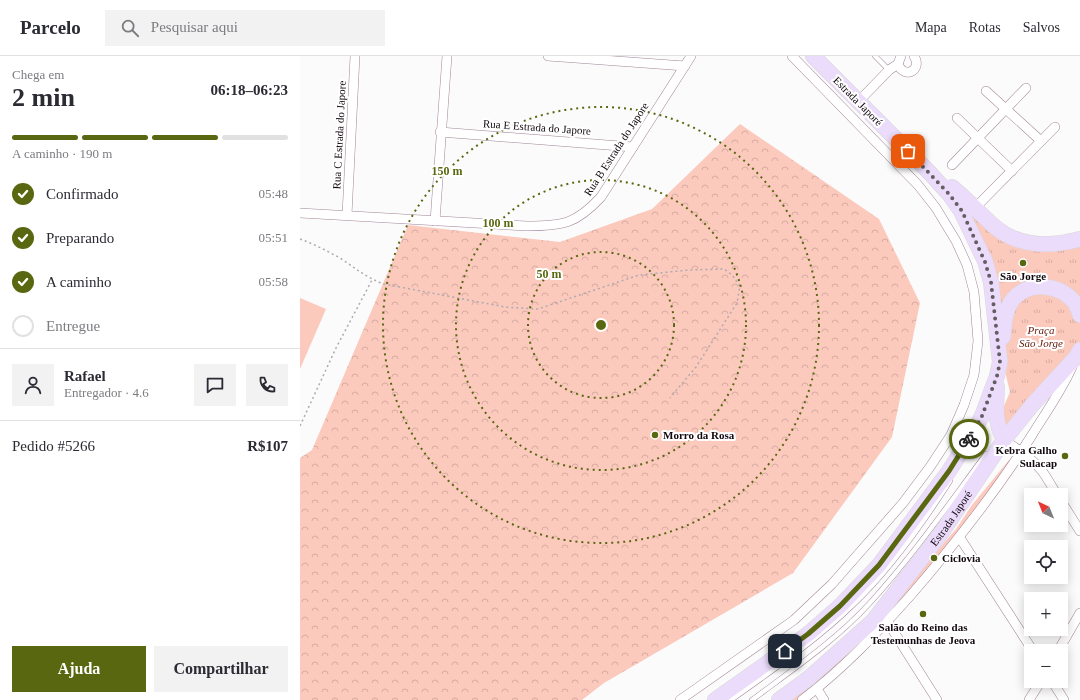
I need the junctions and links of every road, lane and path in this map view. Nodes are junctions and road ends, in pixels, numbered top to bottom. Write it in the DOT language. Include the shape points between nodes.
graph roads {
  1 [pos="355,56"];
  2 [pos="447,56"];
  3 [pos="548,56"];
  4 [pos="691,56"];
  5 [pos="792,56"];
  6 [pos="812,56"];
  7 [pos="875,56"];
  8 [pos="914,56"];
  9 [pos="900,60"];
  10 [pos="684,66"];
  11 [pos="889,70"];
  12 [pos="1026,88"];
  13 [pos="986,91"];
  14 [pos="858,102"];
  15 [pos="1005,109"];
  16 [pos="957,118"];
  17 [pos="1055,127"];
  18 [pos="440,132"];
  19 [pos="978,139"];
  20 [pos="1041,141"];
  21 [pos="633,146"];
  22 [pos="952,165"];
  23 [pos="928,170"];
  24 [pos="1012,171"];
  25 [pos="975,208"];
  26 [pos="300,213"];
  27 [pos="347,215"];
  28 [pos="436,221"];
  29 [pos="1080,238"];
  30 [pos="300,239"];
  31 [pos="372,280"];
  32 [pos="1080,315"];
  33 [pos="1079,353"];
  34 [pos="999,369"];
  35 [pos="670,398"];
  36 [pos="300,426"];
  37 [pos="975,440"];
  38 [pos="995,445"];
  39 [pos="1021,452"];
  40 [pos="954,476"];
  41 [pos="1053,488"];
  42 [pos="1068,512"];
  43 [pos="1080,531"];
  44 [pos="960,538"];
  45 [pos="1080,613"];
  46 [pos="887,621"];
  47 [pos="1028,644"];
  48 [pos="1062,644"];
  49 [pos="817,688"];
  50 [pos="1036,688"];
  51 [pos="1056,688"];
  52 [pos="680,700"];
  53 [pos="716,700"];
  54 [pos="731,700"];
  55 [pos="752,700"];
  56 [pos="779,700"];
  57 [pos="802,700"];
  58 [pos="824,700"];
  59 [pos="937,700"];
  60 [pos="1029,700"];
  61 [pos="1064,700"];
  1 -- 27 [label="street, Rua C Estrada do Japore"];
  2 -- 18 [label="street"];
  3 -- 10 [label="street"];
  4 -- 10 [label="street, Rua B Estrada do Japore"];
  5 -- 52 [label="street" via="918,185 956,241 967,265 974,292 978,341 974,375 951,434 930,467 867,546 794,620"];
  6 -- 14 [label="main road, Estrada Japoré"];
  7 -- 11 [label="lane"];
  8 -- 9 [label="street" via="917,64 912,71 907,72 899,68"];
  9 -- 11 [label="street"];
  10 -- 21 [label="street, Rua B Estrada do Japore"];
  11 -- 14 [label="street"];
  12 -- 15 [label="street"];
  13 -- 15 [label="street"];
  14 -- 23 [label="main road, Estrada Japoré"];
  15 -- 19 [label="street"];
  15 -- 20 [label="street"];
  16 -- 19 [label="street"];
  17 -- 20 [label="street"];
  18 -- 21 [label="street, Rua E Estrada do Japore"];
  18 -- 28 [label="street"];
  19 -- 22 [label="street"];
  19 -- 24 [label="street"];
  20 -- 24 [label="street"];
  21 -- 28 [label="street, Rua B Estrada do Japore" via="601,197 578,218 566,223 554,226 527,226"];
  23 -- 25 [label="main road" via="945,181"];
  23 -- 34 [label="main road, Estrada Japoré" via="962,211 985,262 994,303"];
  24 -- 25 [label="street"];
  25 -- 29 [label="main road" via="995,227 1022,242 1057,244"];
  26 -- 27 [label="street, Rua B Estrada do Japore"];
  27 -- 28 [label="street, Rua B Estrada do Japore"];
  30 -- 31 [label="path" via="339,258"];
  31 -- 35 [label="path" via="505,307 538,309 639,275 724,269 740,286 737,303 696,367"];
  31 -- 36 [label="path" via="336,348"];
  32 -- 34 [label="main road" via="1076,304 1054,288 1043,286 1021,292 1009,306"];
  33 -- 38 [label="main road, Estrada Japoré"];
  33 -- 39 [label="street, Estrada Japoré" via="1063,386"];
  34 -- 37 [label="lane" via="983,426"];
  34 -- 38 [label="main road" via="996,413 998,427"];
  34 -- 53 [label="main road, Estrada Japoré" via="982,416 949,471 879,565 840,606 808,634"];
  38 -- 39 [label="street"];
  38 -- 55 [label="lane" via="868,605 829,641"];
  38 -- 56 [label="main road, Estrada Japoré" via="942,532 873,621 809,678"];
  39 -- 41 [label="street" via="1042,471"];
  39 -- 44 [label="street, Estrada Japoré"];
  40 -- 54 [label="lane" via="898,554 854,604 799,651"];
  42 -- 43 [label="street"];
  44 -- 46 [label="street, Estrada Japoré"];
  44 -- 47 [label="street"];
  45 -- 48 [label="street"];
  46 -- 49 [label="street, Estrada Japoré" via="858,652"];
  46 -- 59 [label="street"];
  49 -- 57 [label="street, Estrada Japoré"];
  49 -- 58 [label="street"];
  50 -- 60 [label="street"];
  51 -- 61 [label="street"];
}
